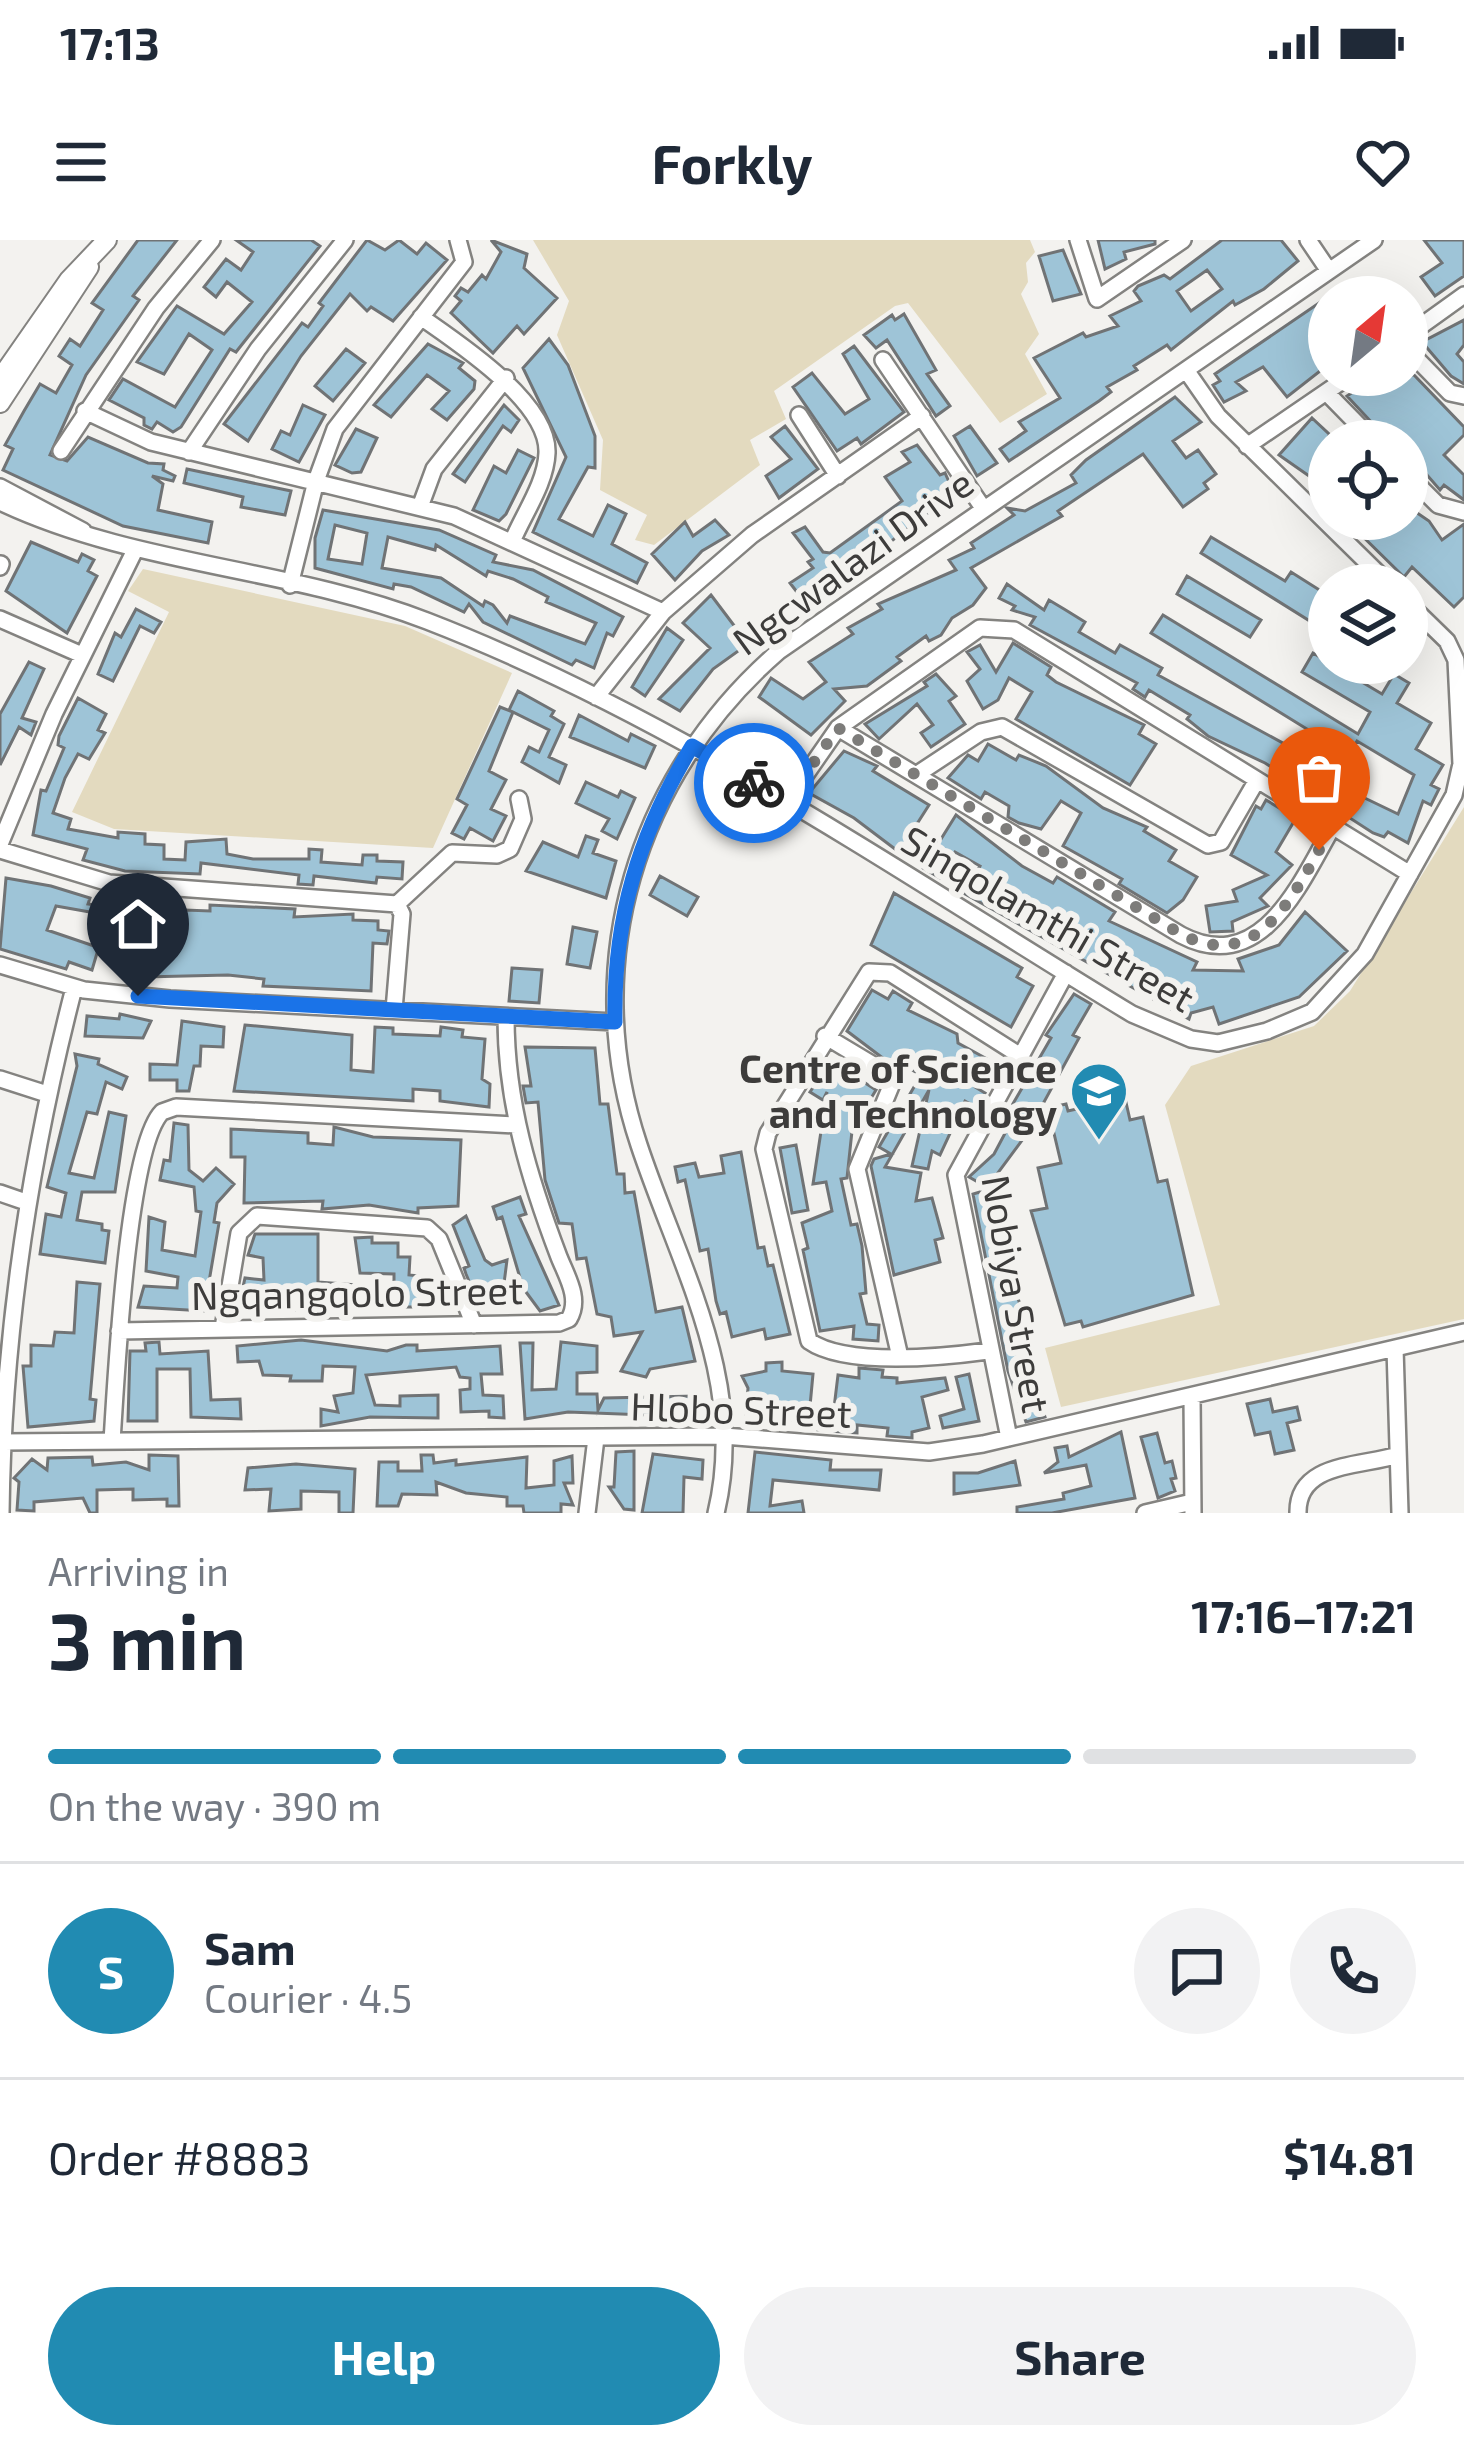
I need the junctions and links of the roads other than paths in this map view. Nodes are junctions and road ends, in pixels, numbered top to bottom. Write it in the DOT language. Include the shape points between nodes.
graph roads {
  1 [pos="107,240"];
  2 [pos="212,240"];
  3 [pos="345,240"];
  4 [pos="458,240"];
  5 [pos="1078,240"];
  6 [pos="1183,240"];
  7 [pos="1308,240"];
  8 [pos="1373,240"];
  9 [pos="93,257"];
  10 [pos="1329,271"];
  11 [pos="1464,296"];
  12 [pos="421,317"];
  13 [pos="1428,321"];
  14 [pos="883,361"];
  15 [pos="1186,370"];
  16 [pos="1428,370"];
  17 [pos="506,378"];
  18 [pos="0,379"];
  19 [pos="1320,396"];
  20 [pos="1330,396"];
  21 [pos="1464,396"];
  22 [pos="0,403"];
  23 [pos="85,412"];
  24 [pos="800,415"];
  25 [pos="922,416"];
  26 [pos="1353,420"];
  27 [pos="1247,446"];
  28 [pos="61,451"];
  29 [pos="189,452"];
  30 [pos="838,476"];
  31 [pos="316,481"];
  32 [pos="0,487"];
  33 [pos="1428,495"];
  34 [pos="0,502"];
  35 [pos="420,507"];
  36 [pos="983,508"];
  37 [pos="1464,512"];
  38 [pos="85,533"];
  39 [pos="512,542"];
  40 [pos="134,552"];
  41 [pos="1368,564"];
  42 [pos="290,585"];
  43 [pos="663,612"];
  44 [pos="0,619"];
  45 [pos="1428,622"];
  46 [pos="1464,629"];
  47 [pos="1447,641"];
  48 [pos="82,655"];
  49 [pos="596,697"];
  50 [pos="838,728"];
  51 [pos="692,746"];
  52 [pos="916,775"];
  53 [pos="1257,780"];
  54 [pos="519,800"];
  55 [pos="786,802"];
  56 [pos="1333,826"];
  57 [pos="0,847"];
  58 [pos="1410,874"];
  59 [pos="397,904"];
  60 [pos="0,965"];
  61 [pos="1066,973"];
  62 [pos="74,988"];
  63 [pos="394,1010"];
  64 [pos="506,1018"];
  65 [pos="615,1022"];
  66 [pos="825,1036"];
  67 [pos="1019,1054"];
  68 [pos="0,1079"];
  69 [pos="47,1094"];
  70 [pos="516,1125"];
  71 [pos="0,1193"];
  72 [pos="26,1202"];
  73 [pos="473,1325"];
  74 [pos="223,1328"];
  75 [pos="119,1331"];
  76 [pos="1464,1332"];
  77 [pos="1395,1348"];
  78 [pos="988,1351"];
  79 [pos="900,1357"];
  80 [pos="1192,1396"];
  81 [pos="724,1436"];
  82 [pos="596,1438"];
  83 [pos="1009,1438"];
  84 [pos="2,1442"];
  85 [pos="112,1442"];
  86 [pos="1398,1455"];
  87 [pos="1192,1507"];
  88 [pos="1,1513"];
  89 [pos="587,1513"];
  90 [pos="716,1513"];
  91 [pos="1145,1513"];
  92 [pos="1298,1513"];
  93 [pos="1400,1513"];
  1 -- 9 [label="main road"];
  2 -- 23 [label="street"];
  3 -- 29 [label="street"];
  4 -- 12 [label="street" via="464,262"];
  5 -- 6 [label="street" via="1097,299"];
  7 -- 10 [label="street"];
  8 -- 10 [label="street, Ngcwalazi Drive"];
  9 -- 18 [label="main road"];
  9 -- 22 [label="main road"];
  10 -- 15 [label="street, Ngcwalazi Drive"];
  11 -- 13 [label="street"];
  12 -- 17 [label="street"];
  12 -- 31 [label="street" via="343,417"];
  14 -- 25 [label="street"];
  15 -- 27 [label="street"];
  15 -- 36 [label="street, Ngcwalazi Drive"];
  16 -- 21 [label="street"];
  17 -- 35 [label="street" via="434,469"];
  17 -- 39 [label="street" via="547,452"];
  19 -- 27 [label="street"];
  20 -- 26 [label="street"];
  23 -- 28 [label="street"];
  23 -- 29 [label="street"];
  24 -- 30 [label="street"];
  25 -- 30 [label="street"];
  25 -- 36 [label="street"];
  27 -- 41 [label="street"];
  29 -- 31 [label="street"];
  30 -- 43 [label="street"];
  31 -- 35 [label="street"];
  31 -- 42 [label="street"];
  32 -- 38 [label="street, Sinqolamthi Street"];
  33 -- 37 [label="street"];
  34 -- 38 [label="street, Sinqolamthi Street"];
  35 -- 39 [label="street"];
  36 -- 51 [label="street, Ngcwalazi Drive" via="779,651"];
  38 -- 40 [label="street, Sinqolamthi Street"];
  39 -- 43 [label="street"];
  40 -- 42 [label="street, Sinqolamthi Street"];
  40 -- 48 [label="street"];
  42 -- 49 [label="street, Sinqolamthi Street" via="426,621"];
  43 -- 49 [label="street"];
  44 -- 48 [label="street"];
  45 -- 47 [label="street"];
  46 -- 47 [label="street"];
  47 -- 58 [label="street, Sinqolamthi Street" via="1456,660 1458,780"];
  48 -- 57 [label="street"];
  49 -- 51 [label="street, Sinqolamthi Street"];
  50 -- 52 [label="street"];
  50 -- 53 [label="street" via="980,628 997,625"];
  50 -- 55 [label="street"];
  51 -- 55 [label="street, Sinqolamthi Street"];
  51 -- 65 [label="street, Ngcwalazi Drive" via="635,857 617,943"];
  52 -- 53 [label="street" via="981,732 1008,729 1208,845 1221,842"];
  52 -- 56 [label="street" via="1216,948 1256,936 1295,893"];
  53 -- 56 [label="street"];
  54 -- 59 [label="street" via="524,819 510,849 442,857"];
  55 -- 61 [label="street, Sinqolamthi Street" via="846,850"];
  56 -- 58 [label="street"];
  57 -- 59 [label="street" via="104,883"];
  58 -- 61 [label="street, Sinqolamthi Street" via="1348,974 1312,1012 1267,1031 1191,1040"];
  59 -- 63 [label="street"];
  60 -- 62 [label="street"];
  61 -- 67 [label="street, Nobiya Street"];
  62 -- 63 [label="street"];
  62 -- 69 [label="street"];
  63 -- 64 [label="street"];
  64 -- 65 [label="street"];
  64 -- 70 [label="street, Ngqangqolo Street"];
  65 -- 81 [label="street, Ngcwalazi Drive" via="633,1125 715,1356"];
  66 -- 67 [label="street" via="859,980 879,970"];
  66 -- 79 [label="street" via="884,1072 891,1086 857,1169"];
  66 -- 79 [label="street" via="764,1149 804,1334 824,1350"];
  67 -- 78 [label="street, Nobiya Street" via="956,1174"];
  68 -- 69 [label="street"];
  69 -- 72 [label="street"];
  70 -- 73 [label="street, Ngqangqolo Street" via="574,1310 559,1323"];
  70 -- 75 [label="street" via="162,1112 148,1142"];
  71 -- 72 [label="street"];
  72 -- 84 [label="street"];
  73 -- 74 [label="street, Ngqangqolo Street"];
  73 -- 74 [label="street" via="428,1228 257,1216 239,1233"];
  74 -- 75 [label="street, Ngqangqolo Street"];
  75 -- 85 [label="street"];
  76 -- 77 [label="street, Hlobo Street"];
  77 -- 80 [label="street, Hlobo Street"];
  77 -- 86 [label="street"];
  78 -- 79 [label="street"];
  78 -- 83 [label="street, Nobiya Street"];
  80 -- 83 [label="street, Hlobo Street"];
  80 -- 87 [label="street"];
  81 -- 82 [label="street, Hlobo Street"];
  81 -- 83 [label="street, Hlobo Street" via="929,1451"];
  81 -- 90 [label="street, Ngcwalazi Drive"];
  82 -- 85 [label="street, Hlobo Street"];
  82 -- 89 [label="street"];
  84 -- 85 [label="street, Hlobo Street"];
  84 -- 88 [label="street"];
  86 -- 92 [label="street" via="1311,1477"];
  86 -- 93 [label="street"];
  87 -- 91 [label="street"];
}
